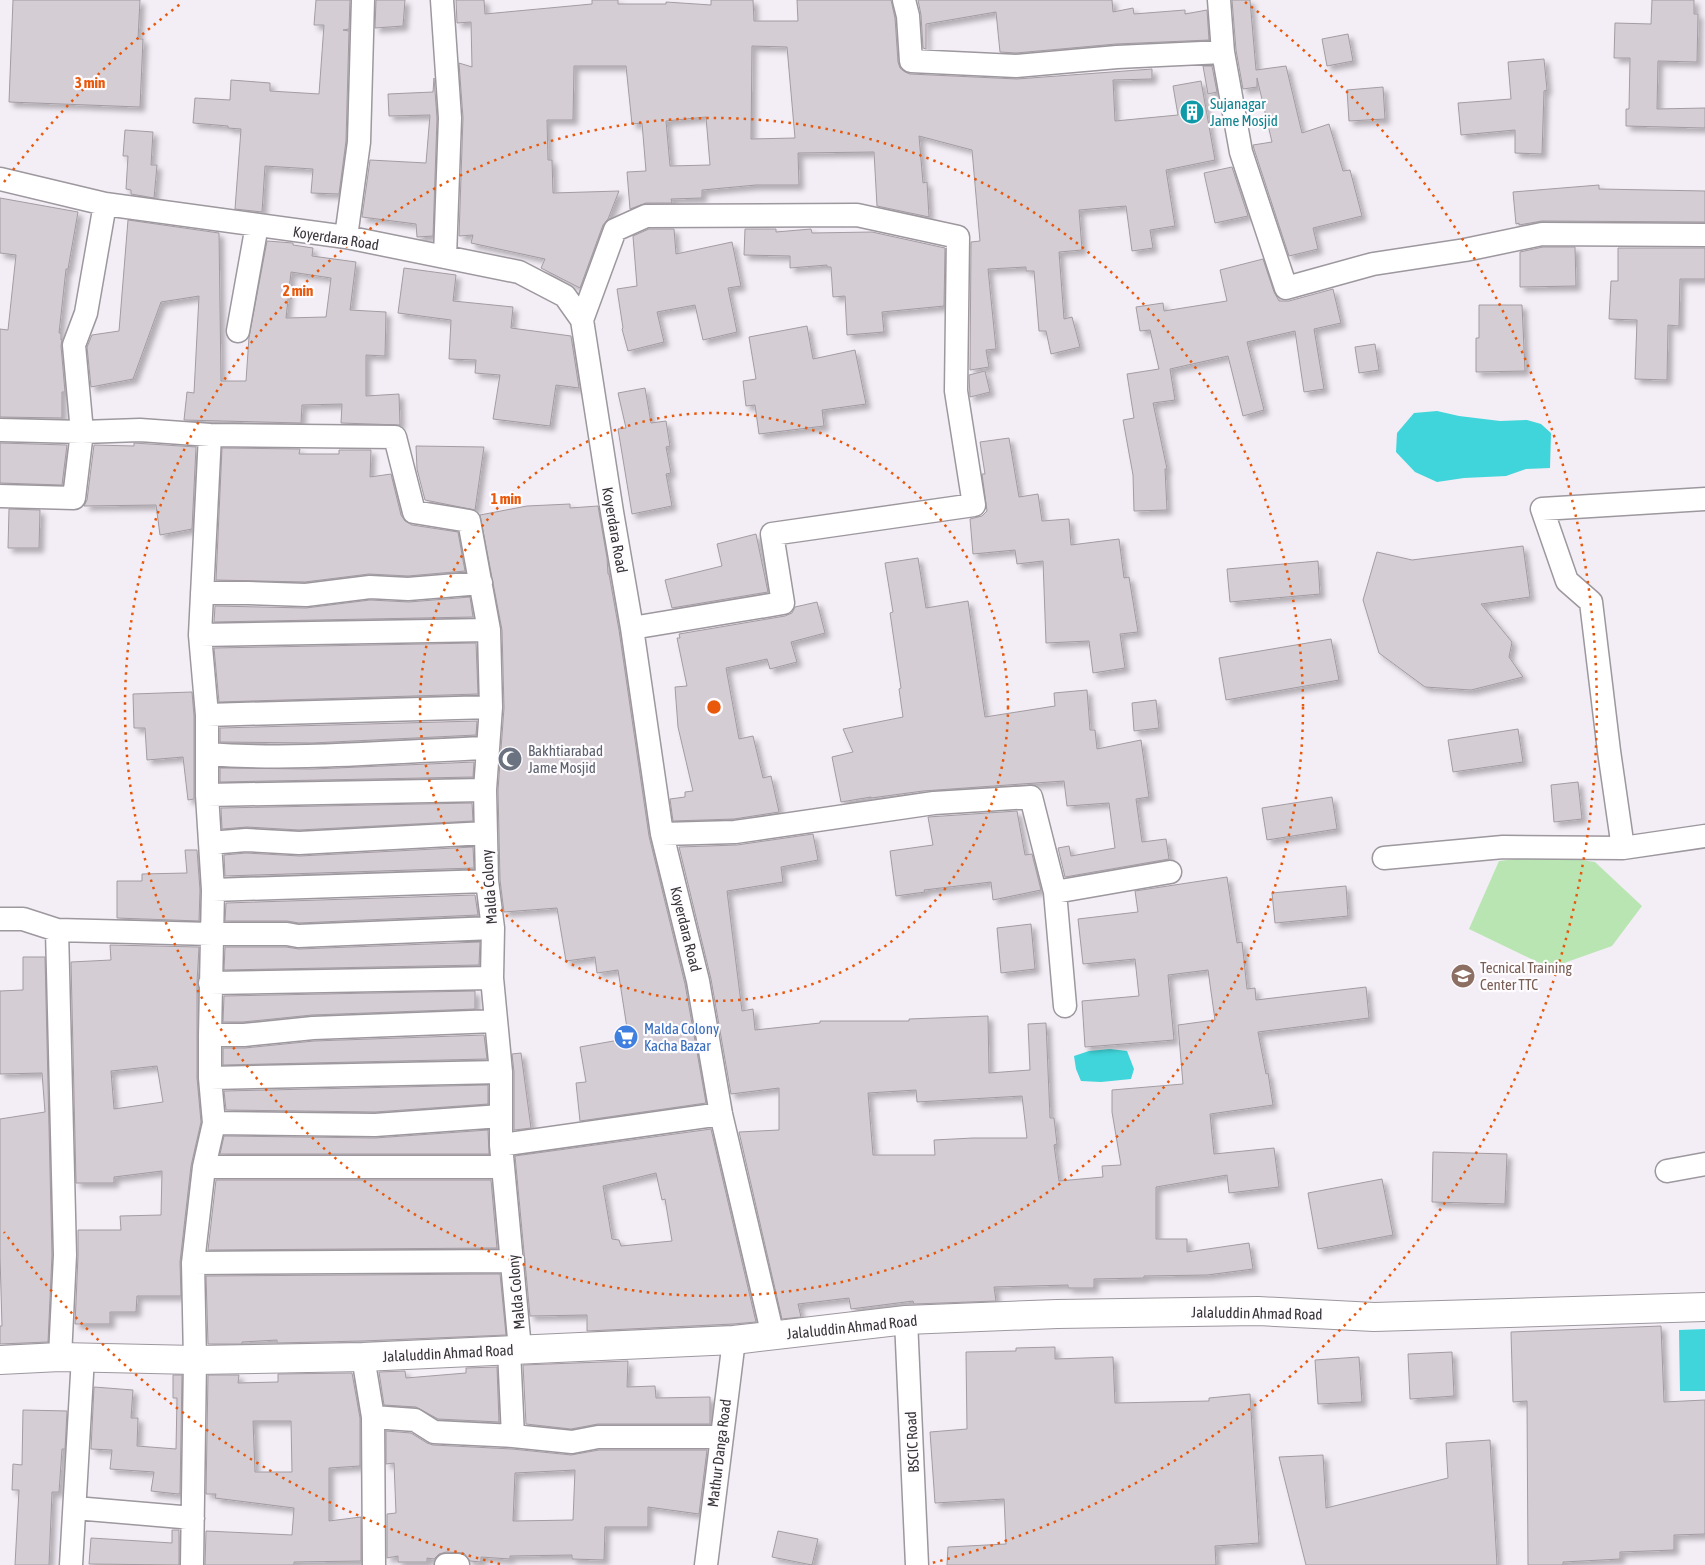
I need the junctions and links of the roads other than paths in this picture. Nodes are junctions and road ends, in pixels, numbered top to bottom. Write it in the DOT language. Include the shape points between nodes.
graph roads {
  1 [pos="363,0"];
  2 [pos="442,0"];
  3 [pos="904,0"];
  4 [pos="1219,0"];
  5 [pos="1223,52"];
  6 [pos="0,179"];
  7 [pos="105,204"];
  8 [pos="257,225"];
  9 [pos="1705,235"];
  10 [pos="346,238"];
  11 [pos="444,258"];
  12 [pos="582,320"];
  13 [pos="238,331"];
  14 [pos="0,430"];
  15 [pos="82,432"];
  16 [pos="210,435"];
  17 [pos="0,496"];
  18 [pos="1705,499"];
  19 [pos="480,584"];
  20 [pos="202,593"];
  21 [pos="632,628"];
  22 [pos="489,630"];
  23 [pos="200,635"];
  24 [pos="491,707"];
  25 [pos="207,715"];
  26 [pos="488,748"];
  27 [pos="207,754"];
  28 [pos="485,790"];
  29 [pos="207,795"];
  30 [pos="486,833"];
  31 [pos="662,834"];
  32 [pos="1705,836"];
  33 [pos="210,843"];
  34 [pos="1623,848"];
  35 [pos="1384,858"];
  36 [pos="1170,872"];
  37 [pos="487,881"];
  38 [pos="213,890"];
  39 [pos="1055,892"];
  40 [pos="0,919"];
  41 [pos="493,928"];
  42 [pos="58,930"];
  43 [pos="211,934"];
  44 [pos="492,978"];
  45 [pos="210,984"];
  46 [pos="1065,1006"];
  47 [pos="496,1021"];
  48 [pos="210,1035"];
  49 [pos="501,1072"];
  50 [pos="210,1078"];
  51 [pos="721,1114"];
  52 [pos="501,1116"];
  53 [pos="214,1123"];
  54 [pos="502,1156"];
  55 [pos="1705,1164"];
  56 [pos="204,1167"];
  57 [pos="1667,1171"];
  58 [pos="513,1261"];
  59 [pos="194,1263"];
  60 [pos="1705,1306"];
  61 [pos="906,1320"];
  62 [pos="773,1336"];
  63 [pos="734,1340"];
  64 [pos="515,1349"];
  65 [pos="71,1357"];
  66 [pos="363,1357"];
  67 [pos="0,1360"];
  68 [pos="195,1360"];
  69 [pos="373,1417"];
  70 [pos="513,1436"];
  71 [pos="721,1437"];
  72 [pos="74,1508"];
  73 [pos="193,1518"];
  74 [pos="710,1564"];
  75 [pos="71,1565"];
  76 [pos="192,1565"];
  77 [pos="374,1565"];
  78 [pos="446,1565"];
  79 [pos="458,1565"];
  80 [pos="917,1565"];
  1 -- 10 [label="street" via="359,142"];
  2 -- 11 [label="street" via="450,118"];
  3 -- 5 [label="street" via="911,61 1016,66"];
  4 -- 5 [label="street"];
  5 -- 9 [label="street" via="1241,152 1286,288 1373,264 1542,234"];
  6 -- 7 [label="street, Koyerdara Road"];
  7 -- 8 [label="street, Koyerdara Road"];
  7 -- 15 [label="street" via="86,313 74,345"];
  8 -- 10 [label="street, Koyerdara Road"];
  8 -- 13 [label="street"];
  10 -- 11 [label="street, Koyerdara Road"];
  11 -- 12 [label="street, Koyerdara Road" via="519,272 565,296"];
  12 -- 21 [label="street, Koyerdara Road"];
  12 -- 21 [label="street" via="615,230 646,216 857,215 958,237 956,391 974,505 772,534 783,604"];
  14 -- 15 [label="street"];
  15 -- 16 [label="street" via="140,430"];
  15 -- 17 [label="street" via="74,498"];
  16 -- 19 [label="street, Malda Colony" via="395,436 414,512 469,521"];
  16 -- 20 [label="street"];
  18 -- 34 [label="street" via="1542,509 1567,581 1591,602"];
  19 -- 20 [label="street" via="408,589 370,587 306,595"];
  19 -- 22 [label="street, Malda Colony"];
  20 -- 23 [label="street"];
  21 -- 31 [label="street, Koyerdara Road"];
  22 -- 23 [label="street"];
  22 -- 24 [label="street, Malda Colony"];
  23 -- 25 [label="street"];
  24 -- 25 [label="street"];
  24 -- 26 [label="street, Malda Colony"];
  25 -- 27 [label="street"];
  26 -- 27 [label="street" via="348,755 240,757"];
  26 -- 28 [label="street, Malda Colony"];
  27 -- 29 [label="street"];
  28 -- 29 [label="street"];
  28 -- 30 [label="street, Malda Colony"];
  29 -- 33 [label="street"];
  30 -- 33 [label="street" via="299,843 246,840"];
  30 -- 37 [label="street, Malda Colony"];
  31 -- 39 [label="street" via="735,832 934,803 1031,798"];
  31 -- 51 [label="street, Koyerdara Road" via="698,981"];
  32 -- 34 [label="street"];
  33 -- 38 [label="street"];
  34 -- 35 [label="street" via="1503,847"];
  36 -- 39 [label="street"];
  37 -- 38 [label="street"];
  37 -- 41 [label="street, Malda Colony"];
  38 -- 43 [label="street"];
  39 -- 46 [label="street"];
  40 -- 42 [label="street" via="23,920"];
  41 -- 43 [label="street" via="298,936"];
  41 -- 44 [label="street, Malda Colony"];
  42 -- 43 [label="street"];
  42 -- 65 [label="street" via="65,1255"];
  43 -- 45 [label="street"];
  44 -- 45 [label="street"];
  44 -- 47 [label="street, Malda Colony"];
  45 -- 48 [label="street"];
  47 -- 48 [label="street"];
  47 -- 49 [label="street, Malda Colony"];
  48 -- 50 [label="street"];
  49 -- 50 [label="street"];
  49 -- 52 [label="street, Malda Colony"];
  50 -- 53 [label="street"];
  51 -- 54 [label="street"];
  51 -- 62 [label="street, Koyerdara Road"];
  52 -- 53 [label="street" via="374,1125"];
  52 -- 54 [label="street, Malda Colony"];
  53 -- 56 [label="street"];
  54 -- 56 [label="street"];
  54 -- 58 [label="street, Malda Colony"];
  55 -- 57 [label="street"];
  56 -- 59 [label="street"];
  58 -- 59 [label="street"];
  58 -- 64 [label="street, Malda Colony"];
  59 -- 68 [label="street"];
  60 -- 61 [label="street, Jalaluddin Ahmad Road" via="1374,1317 1258,1311"];
  61 -- 62 [label="street, Jalaluddin Ahmad Road"];
  61 -- 80 [label="street, BSCIC Road"];
  62 -- 63 [label="street, Jalaluddin Ahmad Road"];
  63 -- 64 [label="street, Jalaluddin Ahmad Road"];
  63 -- 71 [label="street, Mathur Danga Road"];
  64 -- 66 [label="street, Jalaluddin Ahmad Road"];
  64 -- 70 [label="street, Malda Colony"];
  65 -- 67 [label="street, Jalaluddin Ahmad Road"];
  65 -- 68 [label="street, Jalaluddin Ahmad Road"];
  65 -- 72 [label="street"];
  66 -- 68 [label="street, Jalaluddin Ahmad Road"];
  66 -- 69 [label="street"];
  68 -- 73 [label="street"];
  69 -- 70 [label="street" via="415,1420 434,1432"];
  69 -- 77 [label="street"];
  70 -- 71 [label="street" via="572,1442 598,1437"];
  71 -- 74 [label="street, Mathur Danga Road"];
  72 -- 73 [label="street"];
  72 -- 75 [label="street"];
  73 -- 76 [label="street"];
  78 -- 79 [label="street"];
}
